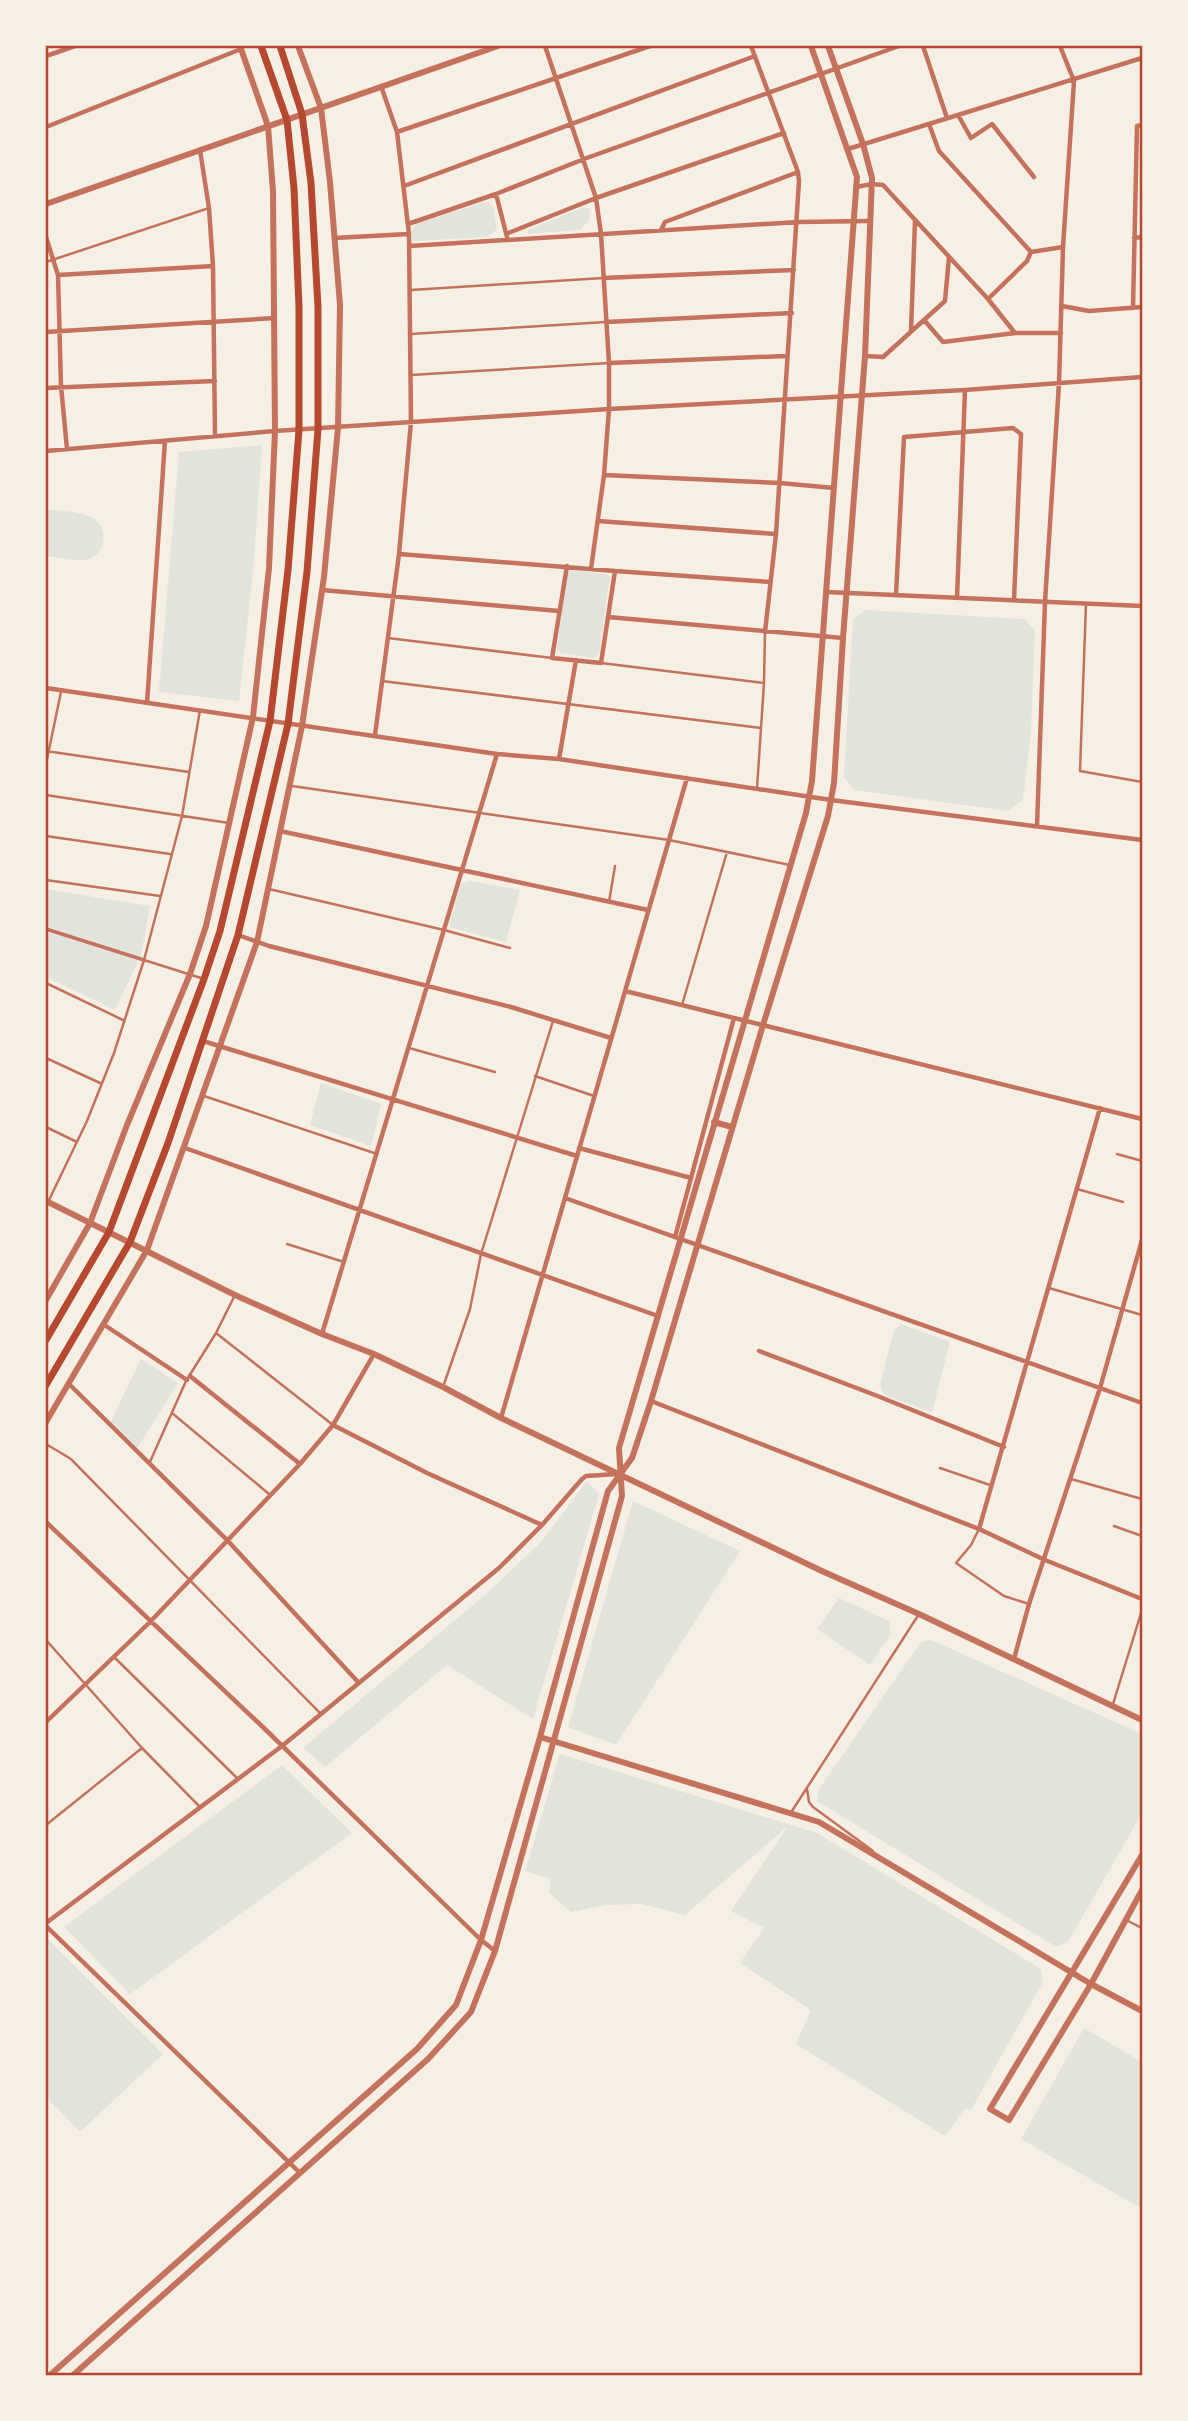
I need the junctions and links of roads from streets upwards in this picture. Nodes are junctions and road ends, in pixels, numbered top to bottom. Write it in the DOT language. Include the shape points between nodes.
graph roads {
  1 [pos="75,46"];
  2 [pos="261,46"];
  3 [pos="280,46"];
  4 [pos="298,46"];
  5 [pos="498,46"];
  6 [pos="545,46"];
  7 [pos="650,46"];
  8 [pos="751,46"];
  9 [pos="811,46"];
  10 [pos="828,46"];
  11 [pos="899,46"];
  12 [pos="923,46"];
  13 [pos="1060,46"];
  14 [pos="241,47"];
  15 [pos="46,56"];
  16 [pos="755,56"];
  17 [pos="1143,58"];
  18 [pos="836,68"];
  19 [pos="821,74"];
  20 [pos="557,78"];
  21 [pos="1074,81"];
  22 [pos="382,86"];
  23 [pos="769,92"];
  24 [pos="321,108"];
  25 [pos="302,114"];
  26 [pos="958,116"];
  27 [pos="947,118"];
  28 [pos="287,120"];
  29 [pos="573,124"];
  30 [pos="929,124"];
  31 [pos="1143,125"];
  32 [pos="46,127"];
  33 [pos="268,127"];
  34 [pos="397,132"];
  35 [pos="784,133"];
  36 [pos="863,144"];
  37 [pos="848,149"];
  38 [pos="200,150"];
  39 [pos="584,159"];
  40 [pos="799,172"];
  41 [pos="1034,177"];
  42 [pos="1135,181"];
  43 [pos="1143,181"];
  44 [pos="872,184"];
  45 [pos="404,186"];
  46 [pos="856,187"];
  47 [pos="496,194"];
  48 [pos="596,198"];
  49 [pos="46,204"];
  50 [pos="855,220"];
  51 [pos="915,220"];
  52 [pos="870,221"];
  53 [pos="798,222"];
  54 [pos="408,224"];
  55 [pos="661,230"];
  56 [pos="409,234"];
  57 [pos="601,234"];
  58 [pos="46,237"];
  59 [pos="508,237"];
  60 [pos="1143,237"];
  61 [pos="334,238"];
  62 [pos="1134,238"];
  63 [pos="410,246"];
  64 [pos="1063,247"];
  65 [pos="1031,252"];
  66 [pos="949,257"];
  67 [pos="213,266"];
  68 [pos="794,270"];
  69 [pos="58,275"];
  70 [pos="603,278"];
  71 [pos="988,299"];
  72 [pos="1062,306"];
  73 [pos="1143,307"];
  74 [pos="1133,308"];
  75 [pos="792,313"];
  76 [pos="275,318"];
  77 [pos="923,320"];
  78 [pos="606,321"];
  79 [pos="214,322"];
  80 [pos="59,331"];
  81 [pos="911,331"];
  82 [pos="46,332"];
  83 [pos="1015,333"];
  84 [pos="1061,333"];
  85 [pos="787,356"];
  86 [pos="865,356"];
  87 [pos="609,363"];
  88 [pos="1143,377"];
  89 [pos="215,381"];
  90 [pos="1059,383"];
  91 [pos="61,386"];
  92 [pos="46,388"];
  93 [pos="965,390"];
  94 [pos="862,395"];
  95 [pos="841,396"];
  96 [pos="784,400"];
  97 [pos="609,409"];
  98 [pos="411,422"];
  99 [pos="338,428"];
  100 [pos="318,429"];
  101 [pos="299,430"];
  102 [pos="275,431"];
  103 [pos="965,432"];
  104 [pos="215,436"];
  105 [pos="165,441"];
  106 [pos="67,449"];
  107 [pos="46,451"];
  108 [pos="604,475"];
  109 [pos="780,483"];
  110 [pos="834,488"];
  111 [pos="598,521"];
  112 [pos="776,534"];
  113 [pos="399,554"];
  114 [pos="567,566"];
  115 [pos="591,569"];
  116 [pos="615,571"];
  117 [pos="770,582"];
  118 [pos="322,590"];
  119 [pos="826,592"];
  120 [pos="846,593"];
  121 [pos="896,595"];
  122 [pos="393,596"];
  123 [pos="957,598"];
  124 [pos="1014,600"];
  125 [pos="1045,602"];
  126 [pos="1143,606"];
  127 [pos="559,611"];
  128 [pos="608,617"];
  129 [pos="765,632"];
  130 [pos="822,637"];
  131 [pos="843,638"];
  132 [pos="576,660"];
  133 [pos="46,688"];
  134 [pos="147,703"];
  135 [pos="253,718"];
  136 [pos="270,721"];
  137 [pos="288,724"];
  138 [pos="302,726"];
  139 [pos="374,736"];
  140 [pos="497,754"];
  141 [pos="559,759"];
  142 [pos="687,778"];
  143 [pos="810,796"];
  144 [pos="831,800"];
  145 [pos="1037,826"];
  146 [pos="279,830"];
  147 [pos="1143,840"];
  148 [pos="462,870"];
  149 [pos="648,911"];
  150 [pos="46,929"];
  151 [pos="238,935"];
  152 [pos="257,942"];
  153 [pos="144,960"];
  154 [pos="428,986"];
  155 [pos="625,991"];
  156 [pos="734,1018"];
  157 [pos="744,1020"];
  158 [pos="762,1025"];
  159 [pos="611,1038"];
  160 [pos="202,1041"];
  161 [pos="220,1046"];
  162 [pos="393,1100"];
  163 [pos="1100,1108"];
  164 [pos="1143,1118"];
  165 [pos="714,1122"];
  166 [pos="732,1127"];
  167 [pos="185,1148"];
  168 [pos="579,1148"];
  169 [pos="577,1156"];
  170 [pos="691,1178"];
  171 [pos="565,1198"];
  172 [pos="47,1202"];
  173 [pos="359,1211"];
  174 [pos="90,1223"];
  175 [pos="109,1232"];
  176 [pos="677,1238"];
  177 [pos="130,1242"];
  178 [pos="1142,1242"];
  179 [pos="697,1245"];
  180 [pos="147,1250"];
  181 [pos="542,1277"];
  182 [pos="46,1300"];
  183 [pos="658,1317"];
  184 [pos="103,1324"];
  185 [pos="322,1334"];
  186 [pos="46,1340"];
  187 [pos="759,1351"];
  188 [pos="374,1354"];
  189 [pos="1028,1362"];
  190 [pos="69,1384"];
  191 [pos="46,1385"];
  192 [pos="1100,1388"];
  193 [pos="651,1401"];
  194 [pos="1143,1403"];
  195 [pos="501,1418"];
  196 [pos="46,1422"];
  197 [pos="333,1425"];
  198 [pos="1004,1447"];
  199 [pos="300,1464"];
  200 [pos="621,1474"];
  201 [pos="46,1522"];
  202 [pos="542,1525"];
  203 [pos="979,1529"];
  204 [pos="228,1541"];
  205 [pos="1045,1560"];
  206 [pos="1143,1599"];
  207 [pos="150,1622"];
  208 [pos="1014,1659"];
  209 [pos="358,1682"];
  210 [pos="1143,1720"];
  211 [pos="46,1723"];
  212 [pos="540,1737"];
  213 [pos="553,1741"];
  214 [pos="282,1746"];
  215 [pos="1143,1855"];
  216 [pos="1143,1890"];
  217 [pos="46,1924"];
  218 [pos="481,1940"];
  219 [pos="495,1951"];
  220 [pos="1073,1973"];
  221 [pos="1091,1984"];
  222 [pos="1143,2011"];
  223 [pos="288,2162"];
  224 [pos="299,2172"];
  225 [pos="49,2375"];
  226 [pos="72,2375"];
  1 -- 15 [label="street"];
  2 -- 28 [label="main road"];
  3 -- 25 [label="main road"];
  4 -- 24 [label="street"];
  5 -- 22 [label="street"];
  6 -- 20 [label="street"];
  7 -- 20 [label="street"];
  8 -- 16 [label="street"];
  9 -- 19 [label="street"];
  10 -- 18 [label="street"];
  11 -- 18 [label="street"];
  12 -- 27 [label="street"];
  13 -- 21 [label="street"];
  14 -- 32 [label="street"];
  14 -- 33 [label="street"];
  16 -- 23 [label="street"];
  16 -- 29 [label="street"];
  17 -- 21 [label="street"];
  18 -- 19 [label="street"];
  18 -- 36 [label="street"];
  19 -- 23 [label="street"];
  19 -- 37 [label="street"];
  20 -- 29 [label="street"];
  20 -- 34 [label="street"];
  21 -- 26 [label="street"];
  21 -- 64 [label="street"];
  22 -- 24 [label="street"];
  22 -- 34 [label="street"];
  23 -- 35 [label="street"];
  23 -- 39 [label="street"];
  24 -- 25 [label="street"];
  24 -- 61 [label="street"];
  25 -- 28 [label="street"];
  25 -- 100 [label="main road" via="318,307"];
  26 -- 27 [label="street"];
  26 -- 41 [label="street" via="971,138 992,124"];
  27 -- 30 [label="street"];
  28 -- 33 [label="street"];
  28 -- 101 [label="main road" via="299,307"];
  29 -- 39 [label="street"];
  29 -- 45 [label="street"];
  30 -- 36 [label="street"];
  30 -- 65 [label="street" via="939,151"];
  31 -- 42 [label="street" via="1137,127"];
  33 -- 38 [label="street"];
  33 -- 76 [label="street"];
  34 -- 45 [label="street"];
  35 -- 40 [label="street"];
  35 -- 48 [label="street"];
  36 -- 37 [label="street"];
  36 -- 44 [label="street"];
  37 -- 46 [label="street"];
  38 -- 49 [label="street"];
  38 -- 67 [label="street"];
  39 -- 47 [label="street"];
  39 -- 48 [label="street"];
  40 -- 53 [label="street"];
  40 -- 55 [label="street" via="665,222"];
  42 -- 43 [label="street"];
  42 -- 62 [label="street"];
  44 -- 46 [label="street"];
  44 -- 51 [label="street" via="883,185"];
  44 -- 52 [label="street"];
  45 -- 54 [label="street"];
  46 -- 50 [label="street"];
  47 -- 54 [label="street"];
  47 -- 59 [label="street"];
  48 -- 57 [label="street"];
  48 -- 59 [label="street"];
  50 -- 52 [label="street"];
  50 -- 53 [label="street"];
  50 -- 95 [label="street"];
  51 -- 66 [label="street"];
  51 -- 81 [label="street"];
  52 -- 86 [label="street"];
  53 -- 55 [label="street"];
  53 -- 68 [label="street"];
  54 -- 56 [label="street"];
  55 -- 57 [label="street"];
  56 -- 61 [label="street"];
  56 -- 63 [label="street"];
  57 -- 59 [label="street"];
  57 -- 70 [label="street"];
  58 -- 69 [label="street"];
  59 -- 63 [label="street"];
  60 -- 62 [label="street"];
  61 -- 99 [label="street" via="340,305"];
  62 -- 74 [label="street"];
  63 -- 98 [label="street"];
  64 -- 65 [label="street"];
  64 -- 72 [label="street"];
  65 -- 71 [label="street"];
  66 -- 71 [label="street"];
  66 -- 77 [label="street" via="945,301"];
  67 -- 69 [label="street"];
  67 -- 79 [label="street"];
  68 -- 70 [label="street"];
  68 -- 75 [label="street"];
  69 -- 80 [label="street"];
  70 -- 78 [label="street"];
  71 -- 83 [label="street"];
  72 -- 74 [label="street" via="1089,311"];
  72 -- 84 [label="street"];
  73 -- 74 [label="street"];
  75 -- 78 [label="street"];
  75 -- 85 [label="street"];
  76 -- 79 [label="street"];
  76 -- 102 [label="street"];
  77 -- 81 [label="street"];
  77 -- 83 [label="street" via="943,342"];
  78 -- 87 [label="street"];
  79 -- 80 [label="street"];
  79 -- 89 [label="street"];
  80 -- 82 [label="street"];
  80 -- 91 [label="street"];
  81 -- 86 [label="street" via="883,357"];
  83 -- 84 [label="street"];
  84 -- 90 [label="street"];
  85 -- 87 [label="street"];
  85 -- 96 [label="street"];
  86 -- 94 [label="street"];
  87 -- 97 [label="street"];
  88 -- 90 [label="street"];
  89 -- 91 [label="street"];
  89 -- 104 [label="street"];
  90 -- 93 [label="street"];
  90 -- 125 [label="street"];
  91 -- 92 [label="street"];
  91 -- 106 [label="street"];
  93 -- 94 [label="street"];
  93 -- 103 [label="street"];
  94 -- 95 [label="street"];
  94 -- 120 [label="street"];
  95 -- 96 [label="street"];
  95 -- 110 [label="street"];
  96 -- 97 [label="street"];
  96 -- 109 [label="street"];
  97 -- 98 [label="street"];
  97 -- 108 [label="street"];
  98 -- 99 [label="street"];
  98 -- 113 [label="street"];
  99 -- 100 [label="street"];
  99 -- 118 [label="street"];
  100 -- 101 [label="street"];
  100 -- 137 [label="main road" via="307,572"];
  101 -- 102 [label="street"];
  101 -- 136 [label="main road"];
  102 -- 104 [label="street"];
  102 -- 135 [label="street" via="269,568"];
  103 -- 121 [label="street" via="904,437"];
  103 -- 123 [label="street"];
  103 -- 124 [label="street" via="1013,428 1021,434"];
  104 -- 105 [label="street"];
  105 -- 106 [label="street"];
  105 -- 134 [label="street"];
  106 -- 107 [label="street"];
  108 -- 109 [label="street"];
  108 -- 111 [label="street"];
  109 -- 110 [label="street"];
  109 -- 112 [label="street"];
  110 -- 119 [label="street"];
  111 -- 112 [label="street"];
  111 -- 115 [label="street"];
  112 -- 117 [label="street"];
  113 -- 114 [label="street"];
  113 -- 122 [label="street"];
  114 -- 115 [label="street"];
  114 -- 127 [label="street"];
  115 -- 116 [label="street"];
  116 -- 117 [label="street"];
  116 -- 128 [label="street"];
  117 -- 129 [label="street"];
  118 -- 122 [label="street"];
  118 -- 138 [label="street"];
  119 -- 120 [label="street"];
  119 -- 130 [label="street"];
  120 -- 121 [label="street"];
  120 -- 131 [label="street"];
  121 -- 123 [label="street"];
  122 -- 127 [label="street"];
  122 -- 139 [label="street"];
  123 -- 124 [label="street"];
  124 -- 125 [label="street"];
  125 -- 126 [label="street"];
  125 -- 145 [label="street"];
  127 -- 132 [label="street" via="552,658"];
  128 -- 129 [label="street"];
  128 -- 132 [label="street" via="601,663"];
  129 -- 130 [label="street"];
  130 -- 131 [label="street"];
  130 -- 143 [label="street"];
  131 -- 144 [label="street"];
  132 -- 141 [label="street"];
  133 -- 134 [label="street"];
  134 -- 135 [label="street"];
  135 -- 136 [label="street"];
  135 -- 174 [label="street" via="206,926"];
  136 -- 137 [label="street"];
  136 -- 175 [label="main road" via="220,931"];
  137 -- 138 [label="street"];
  137 -- 151 [label="main road"];
  138 -- 139 [label="street"];
  138 -- 146 [label="street"];
  139 -- 140 [label="street"];
  140 -- 141 [label="street"];
  140 -- 148 [label="street"];
  141 -- 142 [label="street"];
  142 -- 143 [label="street"];
  142 -- 149 [label="street"];
  143 -- 144 [label="street"];
  143 -- 157 [label="street"];
  144 -- 145 [label="street"];
  144 -- 158 [label="street"];
  145 -- 147 [label="street"];
  146 -- 148 [label="street"];
  146 -- 152 [label="street"];
  148 -- 149 [label="street"];
  148 -- 154 [label="street"];
  149 -- 155 [label="street"];
  150 -- 153 [label="street"];
  151 -- 152 [label="street"];
  151 -- 160 [label="main road"];
  152 -- 154 [label="street"];
  152 -- 161 [label="street"];
  154 -- 159 [label="street"];
  154 -- 162 [label="street"];
  155 -- 156 [label="street"];
  155 -- 159 [label="street"];
  156 -- 157 [label="street"];
  156 -- 170 [label="street"];
  157 -- 158 [label="street"];
  157 -- 165 [label="street"];
  158 -- 163 [label="street"];
  158 -- 166 [label="street"];
  159 -- 168 [label="street"];
  160 -- 161 [label="street"];
  160 -- 177 [label="main road"];
  161 -- 162 [label="street"];
  161 -- 167 [label="street"];
  162 -- 169 [label="street"];
  162 -- 173 [label="street"];
  163 -- 164 [label="street"];
  163 -- 189 [label="street"];
  165 -- 166 [label="street"];
  165 -- 176 [label="street"];
  166 -- 179 [label="street"];
  167 -- 173 [label="street"];
  167 -- 180 [label="street"];
  168 -- 169 [label="street"];
  168 -- 170 [label="street"];
  169 -- 171 [label="street"];
  170 -- 176 [label="street"];
  171 -- 176 [label="street"];
  171 -- 181 [label="street"];
  172 -- 174 [label="street"];
  173 -- 181 [label="street"];
  173 -- 185 [label="street"];
  174 -- 175 [label="street"];
  174 -- 182 [label="street"];
  175 -- 177 [label="street"];
  175 -- 186 [label="main road"];
  176 -- 179 [label="street"];
  176 -- 183 [label="street"];
  177 -- 180 [label="street"];
  177 -- 191 [label="main road"];
  178 -- 192 [label="street"];
  179 -- 189 [label="street"];
  179 -- 193 [label="street"];
  180 -- 184 [label="street"];
  180 -- 185 [label="street"];
  181 -- 183 [label="street"];
  181 -- 195 [label="street"];
  183 -- 200 [label="street" via="619,1448"];
  184 -- 190 [label="street"];
  184 -- 199 [label="street" via="189,1378"];
  185 -- 188 [label="street"];
  187 -- 198 [label="street"];
  188 -- 195 [label="street"];
  188 -- 197 [label="street"];
  189 -- 192 [label="street"];
  189 -- 198 [label="street"];
  190 -- 196 [label="street"];
  190 -- 204 [label="street"];
  192 -- 194 [label="street"];
  192 -- 205 [label="street"];
  193 -- 200 [label="street" via="632,1458"];
  193 -- 203 [label="street"];
  195 -- 200 [label="street"];
  197 -- 199 [label="street"];
  197 -- 202 [label="street" via="427,1474"];
  198 -- 203 [label="street"];
  199 -- 204 [label="street"];
  200 -- 202 [label="street" via="586,1476"];
  200 -- 208 [label="street"];
  200 -- 212 [label="street" via="608,1491"];
  200 -- 213 [label="street" via="622,1496"];
  201 -- 207 [label="street"];
  202 -- 209 [label="street" via="499,1568"];
  203 -- 205 [label="street"];
  204 -- 207 [label="street"];
  204 -- 209 [label="street"];
  205 -- 206 [label="street"];
  205 -- 208 [label="street"];
  207 -- 211 [label="street"];
  207 -- 214 [label="street"];
  208 -- 210 [label="street"];
  209 -- 214 [label="street"];
  212 -- 213 [label="street"];
  212 -- 218 [label="street"];
  213 -- 219 [label="street"];
  213 -- 220 [label="street" via="818,1822"];
  214 -- 217 [label="street"];
  214 -- 218 [label="street"];
  215 -- 220 [label="street"];
  216 -- 221 [label="street"];
  217 -- 223 [label="street"];
  218 -- 219 [label="street"];
  218 -- 223 [label="street" via="456,2005 417,2049"];
  219 -- 224 [label="street" via="471,2012 428,2059"];
  220 -- 221 [label="street"];
  220 -- 221 [label="street" via="990,2109 1009,2120"];
  221 -- 222 [label="street"];
  223 -- 224 [label="street"];
  223 -- 225 [label="street"];
  224 -- 226 [label="street"];
}
